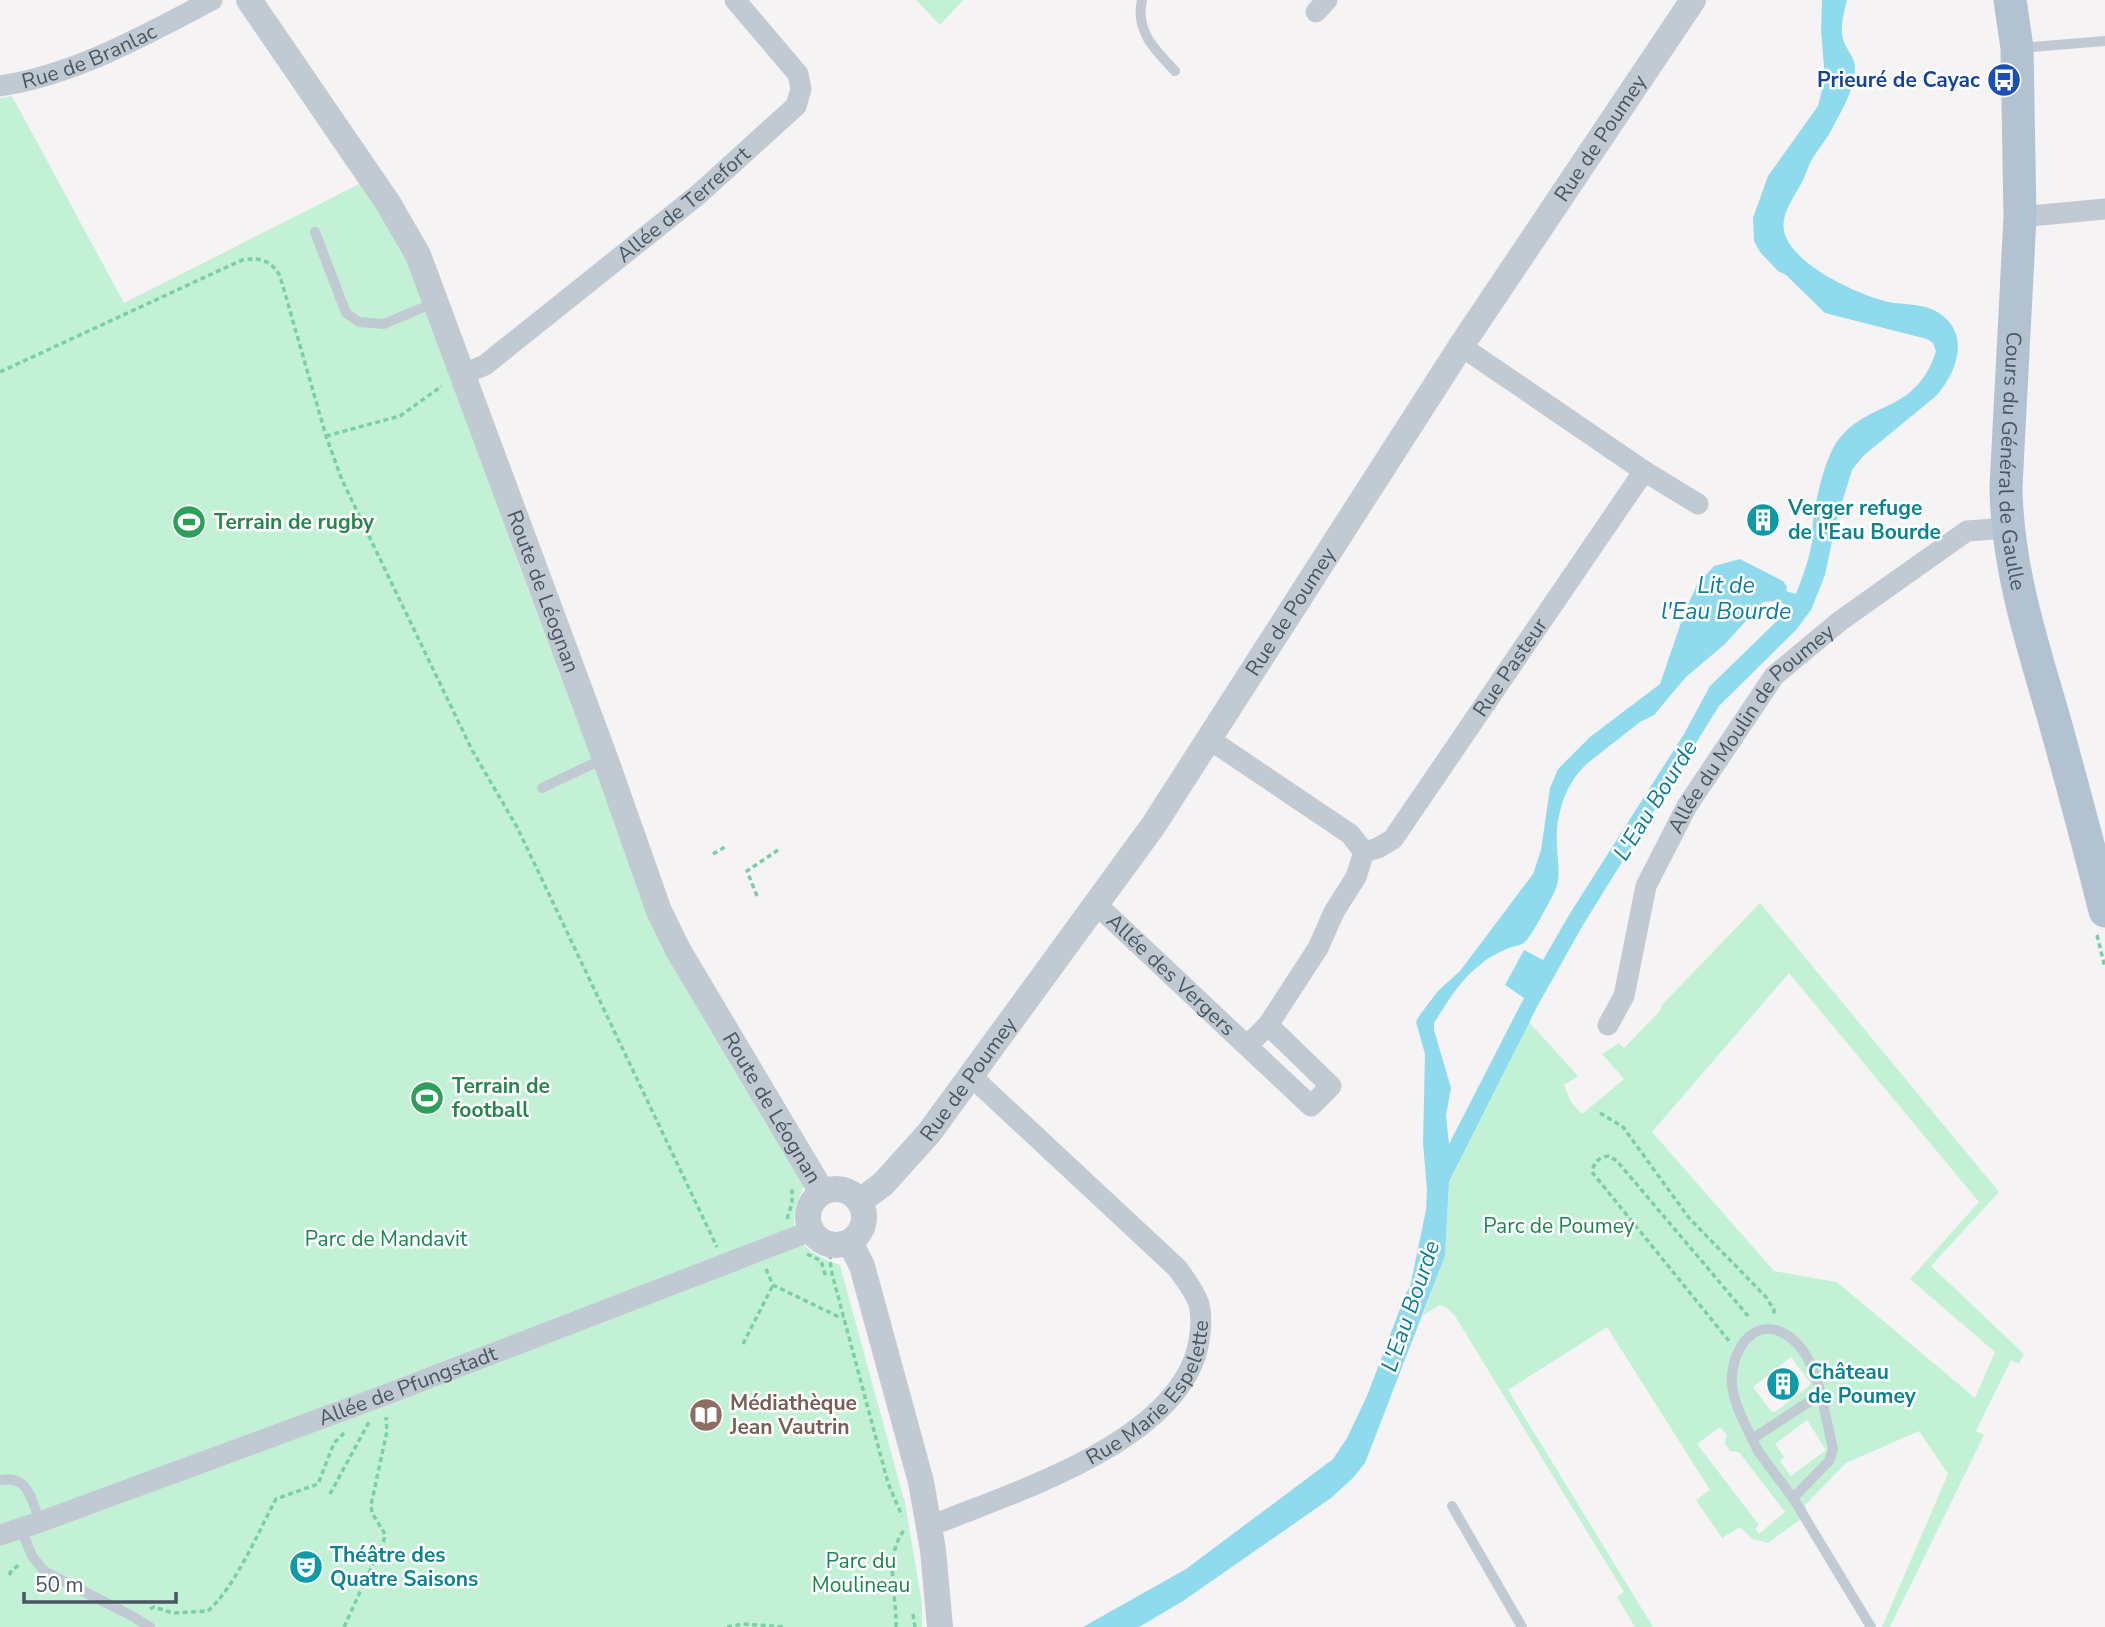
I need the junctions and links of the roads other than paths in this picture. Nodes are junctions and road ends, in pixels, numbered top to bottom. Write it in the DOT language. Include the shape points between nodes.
graph roads {
  1 [pos="212,0"];
  2 [pos="249,0"];
  3 [pos="736,0"];
  4 [pos="1142,0"];
  5 [pos="1693,0"];
  6 [pos="2010,0"];
  7 [pos="2105,41"];
  8 [pos="2017,48"];
  9 [pos="1175,71"];
  10 [pos="0,86"];
  11 [pos="2105,209"];
  12 [pos="2020,217"];
  13 [pos="315,232"];
  14 [pos="436,302"];
  15 [pos="1461,346"];
  16 [pos="464,374"];
  17 [pos="1644,471"];
  18 [pos="1698,504"];
  19 [pos="2007,528"];
  20 [pos="1209,739"];
  21 [pos="605,758"];
  22 [pos="542,788"];
  23 [pos="1364,852"];
  24 [pos="1096,904"];
  25 [pos="2105,911"];
  26 [pos="1268,1025"];
  27 [pos="1608,1025"];
  28 [pos="1247,1046"];
  29 [pos="971,1076"];
  30 [pos="822,1192"];
  31 [pos="860,1201"];
  32 [pos="831,1239"];
  33 [pos="1821,1394"];
  34 [pos="1752,1439"];
  35 [pos="0,1480"];
  36 [pos="1793,1499"];
  37 [pos="1452,1506"];
  38 [pos="31,1525"];
  39 [pos="917,1526"];
  40 [pos="0,1535"];
  41 [pos="150,1627"];
  42 [pos="940,1627"];
  43 [pos="1522,1627"];
  44 [pos="1871,1627"];
  1 -- 10 [label="street, Rue de Branlac" via="82,64"];
  2 -- 14 [label="street, Route de Léognan" via="400,223"];
  3 -- 16 [label="street, Allée de Terrefort" via="798,74 801,89 796,106 699,194 485,365"];
  4 -- 9 [label="lane" via="1141,24 1146,37"];
  5 -- 15 [label="street, Rue de Poumey"];
  6 -- 8 [label="main road, Cours du Général de Gaulle"];
  7 -- 8 [label="lane"];
  8 -- 12 [label="main road, Cours du Général de Gaulle"];
  11 -- 12 [label="street"];
  12 -- 19 [label="main road, Cours du Général de Gaulle"];
  13 -- 14 [label="lane" via="346,313 359,322 384,324"];
  14 -- 16 [label="street, Route de Léognan"];
  15 -- 17 [label="street"];
  15 -- 20 [label="street, Rue de Poumey"];
  16 -- 21 [label="street, Route de Léognan"];
  17 -- 18 [label="street"];
  17 -- 23 [label="street, Rue Pasteur" via="1393,839"];
  19 -- 25 [label="main road, Cours du Général de Gaulle" via="2021,607"];
  19 -- 27 [label="street, Allée du Moulin de Poumey" via="1967,531 1840,621 1774,676 1687,806 1646,886 1624,996"];
  20 -- 23 [label="street" via="1350,834"];
  20 -- 24 [label="street, Rue de Poumey"];
  21 -- 22 [label="lane"];
  21 -- 30 [label="street, Route de Léognan" via="659,911"];
  23 -- 26 [label="street" via="1356,877 1318,948"];
  24 -- 28 [label="street, Allée des Vergers"];
  24 -- 29 [label="street, Rue de Poumey"];
  26 -- 28 [label="street, Allée des Vergers"];
  26 -- 28 [label="street, Allée des Vergers" via="1331,1086 1311,1106"];
  29 -- 31 [label="street, Rue de Poumey" via="904,1162"];
  29 -- 39 [label="street, Rue Marie Espelette" via="1177,1268 1199,1305 1202,1322 1188,1374 1131,1434 1067,1471 943,1521"];
  30 -- 31 [label="street" via="847,1191"];
  30 -- 32 [label="street" via="808,1214"];
  31 -- 32 [label="street" via="865,1219 862,1228"];
  32 -- 38 [label="street, Allée de Pfungstadt" via="760,1252"];
  32 -- 39 [label="street" via="862,1266 921,1482"];
  33 -- 34 [label="lane"];
  33 -- 34 [label="lane" via="1811,1363 1790,1338 1775,1329 1760,1330 1746,1339 1737,1350 1732,1386"];
  33 -- 36 [label="lane" via="1833,1449 1829,1461"];
  34 -- 36 [label="lane"];
  35 -- 38 [label="lane" via="15,1479 27,1488"];
  36 -- 44 [label="lane"];
  37 -- 43 [label="lane"];
  38 -- 40 [label="street, Allée de Pfungstadt"];
  38 -- 41 [label="lane" via="32,1556 44,1571"];
  39 -- 42 [label="street"];
}
